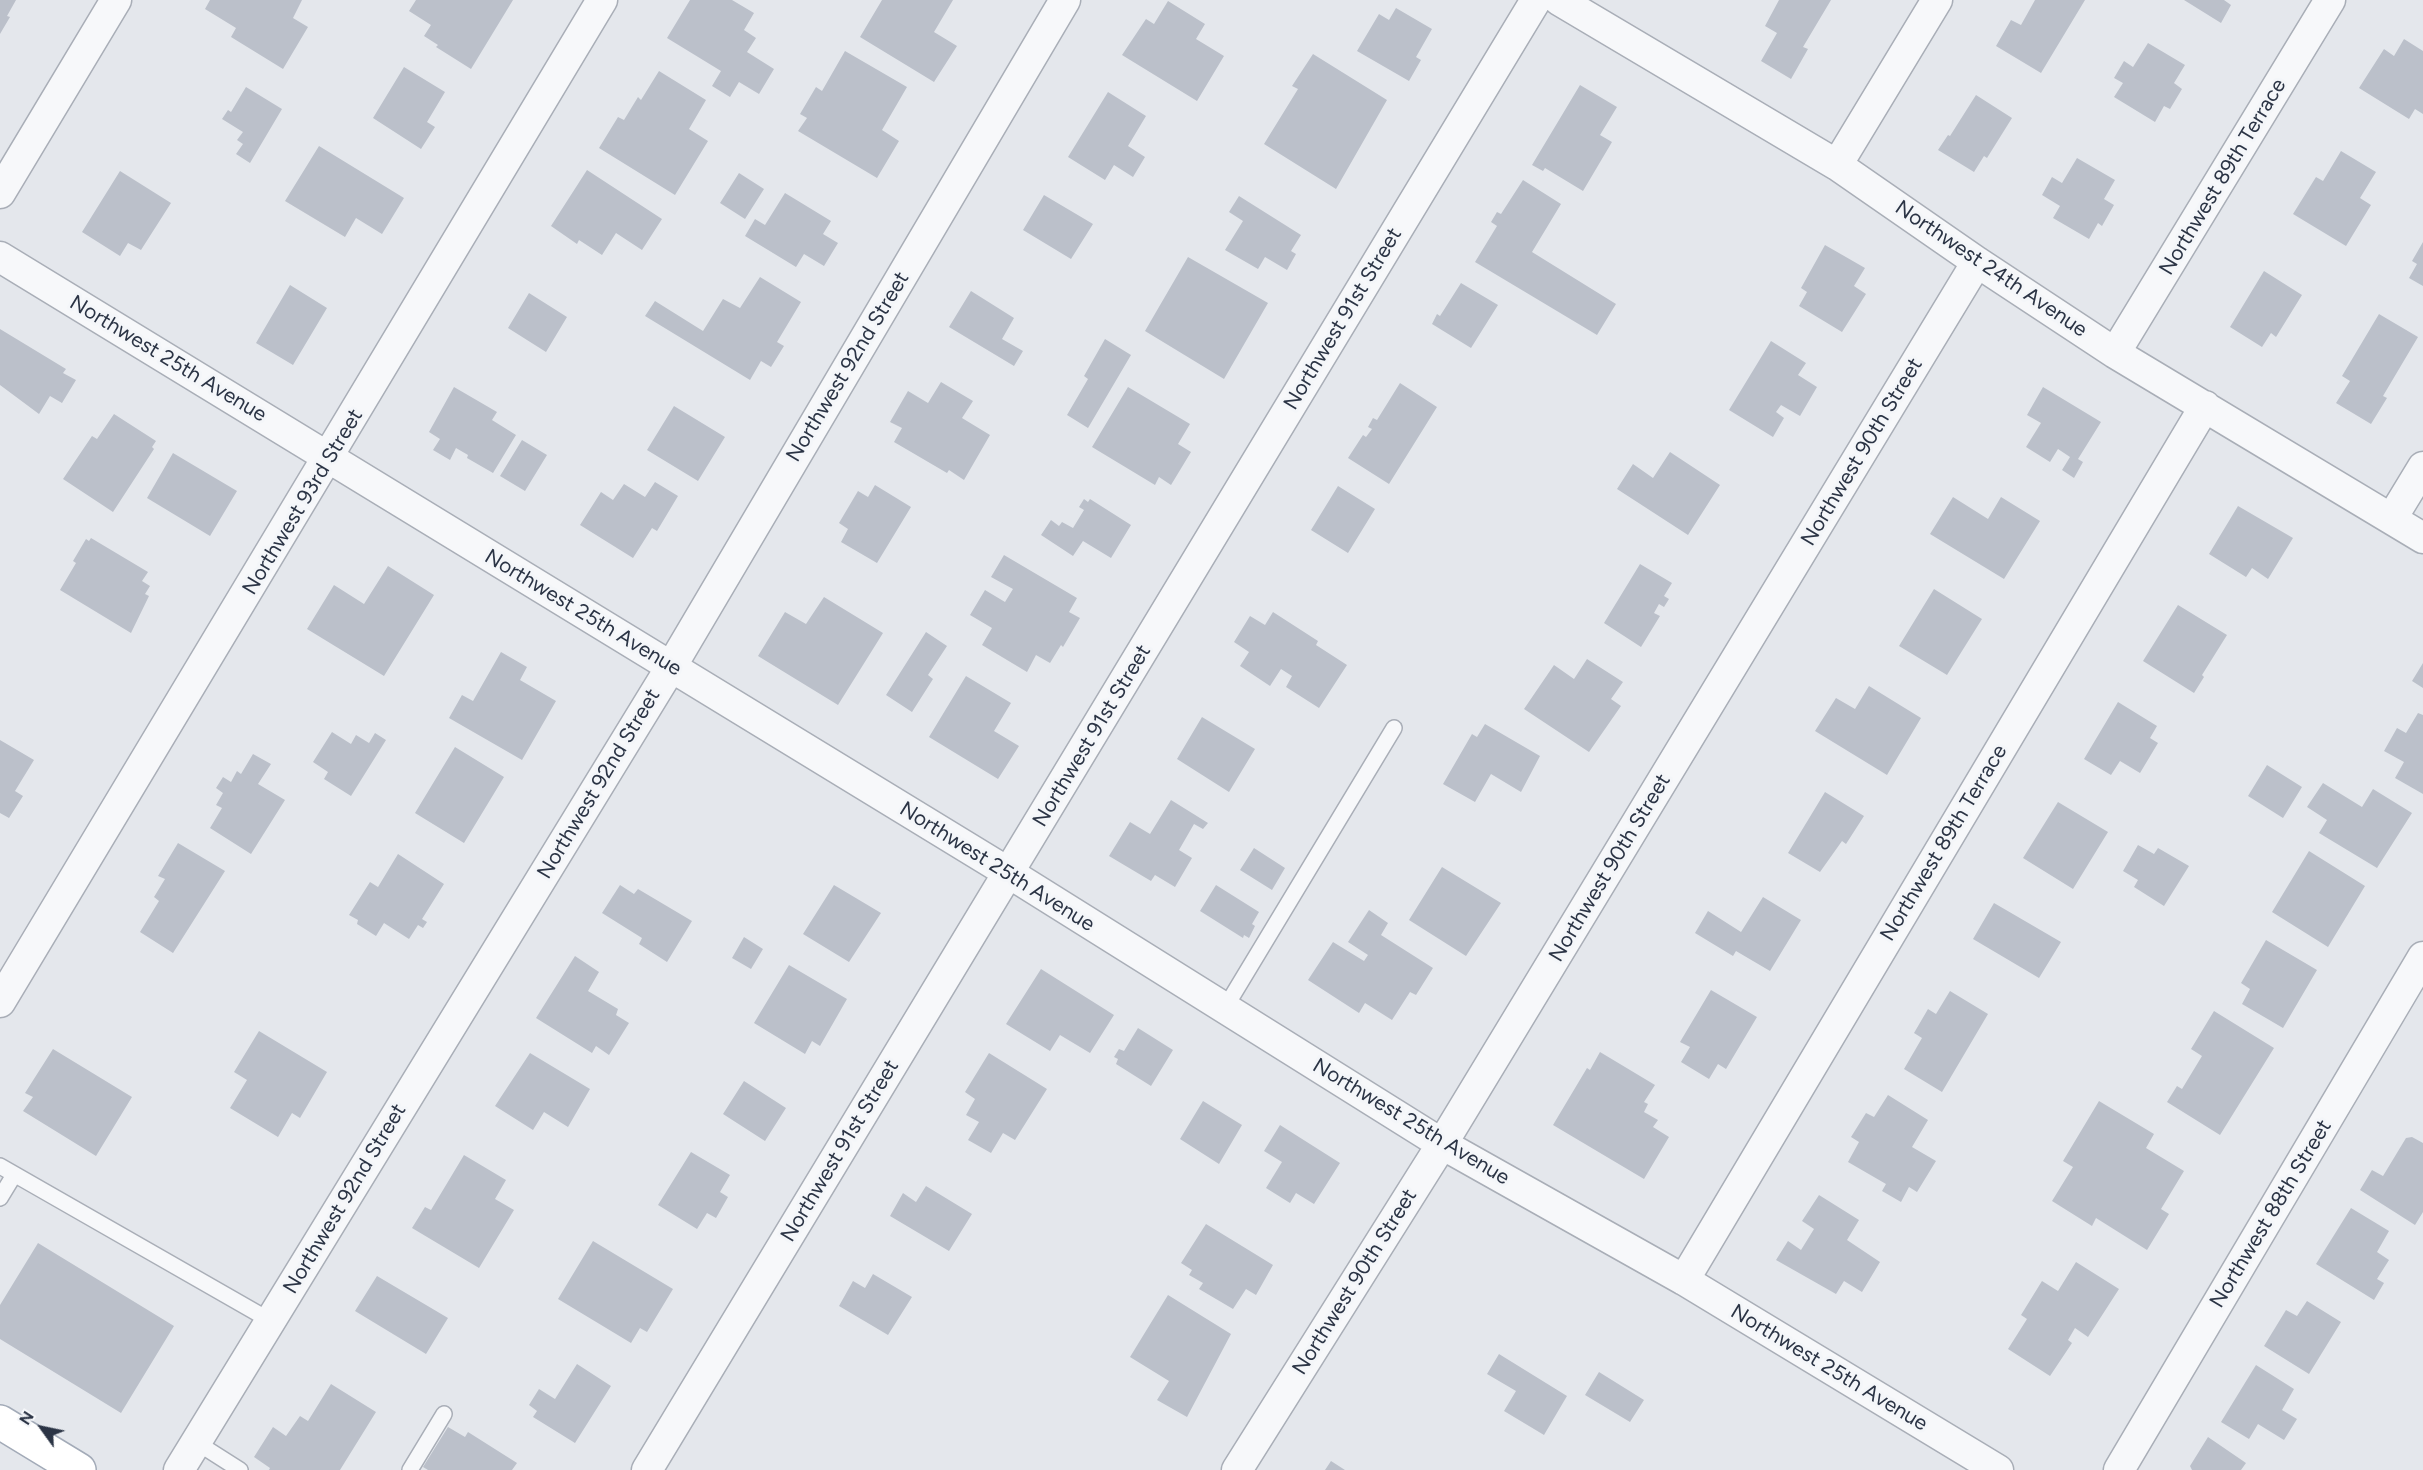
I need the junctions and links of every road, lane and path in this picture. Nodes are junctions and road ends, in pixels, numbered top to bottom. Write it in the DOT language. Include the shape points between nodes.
graph roads {
  1 [pos="116,0"];
  2 [pos="602,0"];
  3 [pos="1065,0"];
  4 [pos="1536,0"];
  5 [pos="1559,0"];
  6 [pos="1937,0"];
  7 [pos="2330,0"];
  8 [pos="1838,165"];
  9 [pos="0,193"];
  10 [pos="0,256"];
  11 [pos="1977,262"];
  12 [pos="2115,353"];
  13 [pos="2205,406"];
  14 [pos="329,458"];
  15 [pos="2423,468"];
  16 [pos="2392,518"];
  17 [pos="2423,538"];
  18 [pos="671,667"];
  19 [pos="1394,728"];
  20 [pos="1010,873"];
  21 [pos="2423,957"];
  22 [pos="0,1002"];
  23 [pos="1225,1008"];
  24 [pos="1442,1144"];
  25 [pos="0,1166"];
  26 [pos="14,1175"];
  27 [pos="0,1198"];
  28 [pos="1684,1280"];
  29 [pos="271,1321"];
  30 [pos="444,1414"];
  31 [pos="0,1422"];
  32 [pos="196,1442"];
  33 [pos="1240,1469"];
  34 [pos="79,1470"];
  35 [pos="179,1470"];
  36 [pos="240,1470"];
  37 [pos="410,1470"];
  38 [pos="647,1470"];
  39 [pos="1998,1470"];
  40 [pos="2119,1470"];
  1 -- 9 [label="street"];
  2 -- 14 [label="street, Northwest 93rd Street"];
  3 -- 18 [label="street, Northwest 92nd Street"];
  4 -- 20 [label="street, Northwest 91st Street"];
  5 -- 8 [label="street, Northwest 24th Avenue"];
  6 -- 8 [label="street"];
  7 -- 12 [label="street, Northwest 89th Terrace"];
  8 -- 11 [label="street, Northwest 24th Avenue"];
  10 -- 14 [label="street, Northwest 25th Avenue"];
  11 -- 12 [label="street, Northwest 24th Avenue"];
  11 -- 24 [label="street, Northwest 90th Street"];
  12 -- 13 [label="street, Northwest 24th Avenue"];
  13 -- 16 [label="street, Northwest 24th Avenue"];
  13 -- 28 [label="street, Northwest 89th Terrace"];
  14 -- 18 [label="street, Northwest 25th Avenue"];
  14 -- 22 [label="street, Northwest 93rd Street"];
  15 -- 16 [label="street"];
  16 -- 17 [label="street, Northwest 24th Avenue"];
  18 -- 20 [label="street, Northwest 25th Avenue"];
  18 -- 29 [label="street, Northwest 92nd Street"];
  19 -- 23 [label="lane"];
  20 -- 23 [label="street, Northwest 25th Avenue"];
  20 -- 38 [label="street, Northwest 91st Street"];
  21 -- 40 [label="street, Northwest 88th Street"];
  23 -- 24 [label="street, Northwest 25th Avenue"];
  24 -- 28 [label="street, Northwest 25th Avenue"];
  24 -- 33 [label="street, Northwest 90th Street"];
  25 -- 26 [label="lane"];
  26 -- 27 [label="lane"];
  26 -- 29 [label="lane"];
  28 -- 39 [label="street, Northwest 25th Avenue"];
  29 -- 32 [label="street, Northwest 92nd Street"];
  30 -- 37 [label="lane"];
  31 -- 34 [label="main road"];
  32 -- 35 [label="street, Northwest 92nd Street"];
  32 -- 36 [label="lane"];
}
